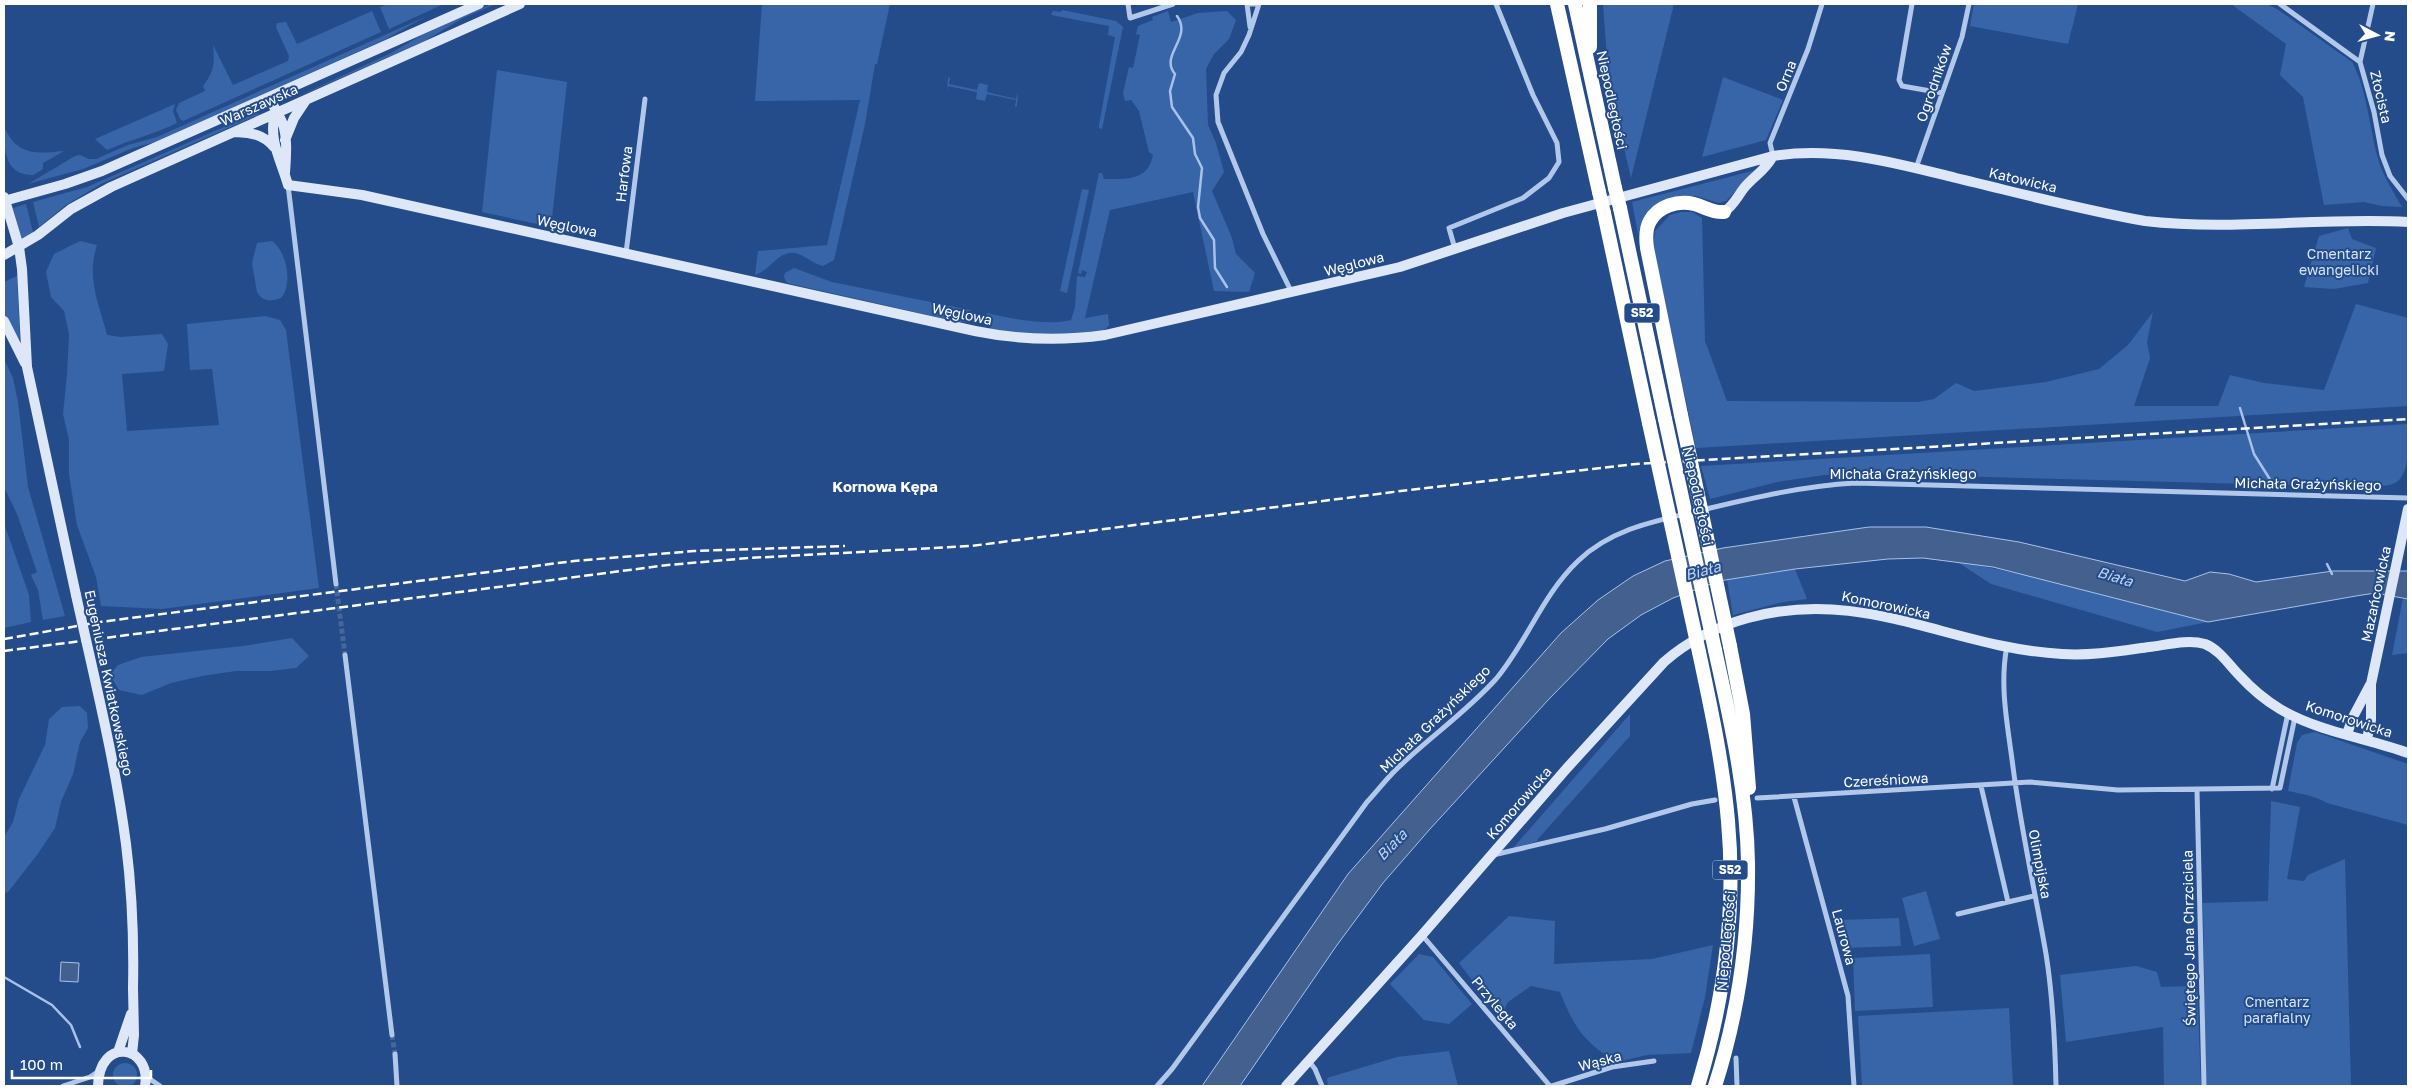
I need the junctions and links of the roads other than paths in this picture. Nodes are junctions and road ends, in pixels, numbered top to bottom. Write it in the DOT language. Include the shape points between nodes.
graph roads {
  1 [pos="479,4"];
  2 [pos="520,4"];
  3 [pos="1128,4"];
  4 [pos="1173,4"];
  5 [pos="1247,4"];
  6 [pos="1257,4"];
  7 [pos="1496,4"];
  8 [pos="1547,4"];
  9 [pos="1558,4"];
  10 [pos="1575,4"];
  11 [pos="1590,4"];
  12 [pos="1822,4"];
  13 [pos="1912,4"];
  14 [pos="1969,4"];
  15 [pos="2280,4"];
  16 [pos="2373,4"];
  17 [pos="1249,35"];
  18 [pos="1566,46"];
  19 [pos="2360,62"];
  20 [pos="1591,78"];
  21 [pos="1942,93"];
  22 [pos="269,97"];
  23 [pos="306,99"];
  24 [pos="645,99"];
  25 [pos="275,113"];
  26 [pos="232,132"];
  27 [pos="285,140"];
  28 [pos="274,146"];
  29 [pos="1773,156"];
  30 [pos="1916,168"];
  31 [pos="285,174"];
  32 [pos="288,185"];
  33 [pos="1637,193"];
  34 [pos="4,199"];
  35 [pos="2408,199"];
  36 [pos="1724,212"];
  37 [pos="2408,222"];
  38 [pos="19,247"];
  39 [pos="1455,250"];
  40 [pos="626,253"];
  41 [pos="4,255"];
  42 [pos="1292,293"];
  43 [pos="4,321"];
  44 [pos="26,366"];
  45 [pos="2408,498"];
  46 [pos="2407,514"];
  47 [pos="336,584"];
  48 [pos="2007,646"];
  49 [pos="345,655"];
  50 [pos="2371,684"];
  51 [pos="2291,715"];
  52 [pos="2347,734"];
  53 [pos="2367,739"];
  54 [pos="2408,753"];
  55 [pos="2015,783"];
  56 [pos="1981,786"];
  57 [pos="2272,788"];
  58 [pos="2197,790"];
  59 [pos="1794,797"];
  60 [pos="1757,798"];
  61 [pos="1715,800"];
  62 [pos="1747,844"];
  63 [pos="1492,855"];
  64 [pos="2034,896"];
  65 [pos="2008,902"];
  66 [pos="1958,914"];
  67 [pos="1422,935"];
  68 [pos="132,1009"];
  69 [pos="392,1034"];
  70 [pos="118,1052"];
  71 [pos="132,1054"];
  72 [pos="394,1054"];
  73 [pos="1736,1058"];
  74 [pos="1308,1060"];
  75 [pos="1654,1060"];
  76 [pos="99,1071"];
  77 [pos="146,1082"];
  78 [pos="66,1086"];
  79 [pos="98,1086"];
  80 [pos="160,1086"];
  81 [pos="398,1086"];
  82 [pos="1157,1086"];
  83 [pos="1286,1086"];
  84 [pos="1322,1086"];
  85 [pos="1551,1086"];
  86 [pos="1698,1086"];
  87 [pos="1715,1086"];
  88 [pos="1737,1086"];
  89 [pos="1854,1086"];
  90 [pos="2056,1086"];
  91 [pos="2204,1086"];
  1 -- 22 [label="street, Warszawska"];
  2 -- 23 [label="street, Warszawska"];
  3 -- 4 [label="street" via="1130,18"];
  5 -- 6 [label="street"];
  5 -- 17 [label="street"];
  6 -- 17 [label="street"];
  7 -- 39 [label="street" via="1533,95 1557,143 1559,162 1549,178 1523,198 1449,228"];
  8 -- 18 [label="highway"];
  9 -- 18 [label="highway, Niepodległości / S52"];
  10 -- 20 [label="highway, Niepodległości / S52"];
  11 -- 20 [label="highway"];
  12 -- 29 [label="street, Orna" via="1808,49 1770,143"];
  13 -- 21 [label="street" via="1899,80 1902,86"];
  14 -- 21 [label="street, Ogrodników" via="1962,37"];
  15 -- 19 [label="street, Złocista"];
  16 -- 19 [label="street"];
  17 -- 42 [label="street" via="1241,52 1224,73 1216,95 1218,122 1263,234"];
  18 -- 86 [label="highway, Niepodległości / S52, bridge" via="1699,652 1724,789 1730,863 1727,943 1714,1025"];
  19 -- 35 [label="street, Złocista" via="2382,155 2390,176"];
  20 -- 62 [label="highway, Niepodległości / S52, bridge" via="1736,752"];
  21 -- 30 [label="street, Ogrodników"];
  22 -- 25 [label="street"];
  22 -- 34 [label="street, Warszawska" via="94,174"];
  23 -- 25 [label="street, Warszawska"];
  23 -- 27 [label="street"];
  24 -- 40 [label="street, Harfowa"];
  25 -- 26 [label="street, Warszawska"];
  25 -- 27 [label="street" via="282,122"];
  25 -- 28 [label="street" via="272,125"];
  26 -- 28 [label="street" via="254,133"];
  26 -- 38 [label="street, Warszawska" via="88,198"];
  27 -- 31 [label="street"];
  28 -- 31 [label="street"];
  29 -- 30 [label="street, Katowicka" via="1836,153"];
  29 -- 33 [label="street, Katowicka"];
  29 -- 36 [label="street" via="1765,170"];
  30 -- 37 [label="street, Katowicka" via="2104,213 2163,223"];
  31 -- 32 [label="street"];
  32 -- 40 [label="street, Węglowa" via="362,195"];
  32 -- 47 [label="street"];
  33 -- 39 [label="street, Węglowa" via="1563,213"];
  34 -- 38 [label="street, Eugeniusza Kwiatkowskiego"];
  36 -- 62 [label="highway, bridge" via="1683,202 1670,205 1658,211 1649,222 1646,235 1730,646 1746,740"];
  38 -- 41 [label="street, Warszawska"];
  38 -- 44 [label="street, Eugeniusza Kwiatkowskiego"];
  39 -- 42 [label="street, Węglowa"];
  40 -- 42 [label="street, Węglowa" via="975,331 1034,339 1106,336"];
  43 -- 44 [label="street, Eugeniusza Kwiatkowskiego"];
  44 -- 68 [label="street, Eugeniusza Kwiatkowskiego, bridge" via="117,785 133,925"];
  45 -- 82 [label="street, Michała Grażyńskiego" via="1856,483 1759,496 1631,528 1604,541 1578,561 1559,583 1496,678 1402,763 1367,802"];
  46 -- 50 [label="street, Mazańcowicka"];
  48 -- 51 [label="street, Komorowicka" via="2081,655 2179,643 2204,644 2222,656 2254,691"];
  48 -- 55 [label="street, Olimpijska" via="2003,678"];
  48 -- 63 [label="street, Komorowicka" via="1877,614 1832,608 1766,613 1703,633 1664,662"];
  49 -- 69 [label="street"];
  50 -- 52 [label="street, Mazańcowicka"];
  50 -- 53 [label="street, Mazańcowicka" via="2371,720"];
  51 -- 52 [label="street, Komorowicka"];
  51 -- 57 [label="street"];
  51 -- 57 [label="street" via="2280,788"];
  52 -- 53 [label="street, Komorowicka"];
  53 -- 54 [label="street, Komorowicka"];
  55 -- 56 [label="street, Czereśniowa"];
  55 -- 58 [label="street" via="2118,790"];
  55 -- 64 [label="street, Olimpijska"];
  56 -- 59 [label="street, Czereśniowa"];
  56 -- 65 [label="street"];
  57 -- 58 [label="street"];
  58 -- 91 [label="street, Świętego Jana Chrzciciela"];
  59 -- 60 [label="street, Czereśniowa"];
  59 -- 89 [label="street, Laurowa" via="1848,996"];
  61 -- 63 [label="street"];
  62 -- 87 [label="highway, Niepodległości / S52" via="1748,903 1739,987"];
  63 -- 67 [label="street, Komorowicka"];
  64 -- 65 [label="street"];
  64 -- 90 [label="street, Olimpijska" via="2047,963 2054,1024"];
  65 -- 66 [label="street"];
  67 -- 74 [label="street, Komorowicka"];
  67 -- 85 [label="street, Przyległa"];
  68 -- 70 [label="street, Eugeniusza Kwiatkowskiego"];
  68 -- 71 [label="street, Eugeniusza Kwiatkowskiego"];
  70 -- 71 [label="street"];
  70 -- 76 [label="street" via="109,1056"];
  71 -- 77 [label="street" via="144,1068"];
  72 -- 81 [label="street"];
  73 -- 88 [label="street"];
  74 -- 83 [label="street, Komorowicka"];
  74 -- 84 [label="street"];
  75 -- 85 [label="street, Wąska" via="1612,1067"];
  76 -- 78 [label="street"];
  76 -- 79 [label="street"];
  77 -- 80 [label="street"];
}
